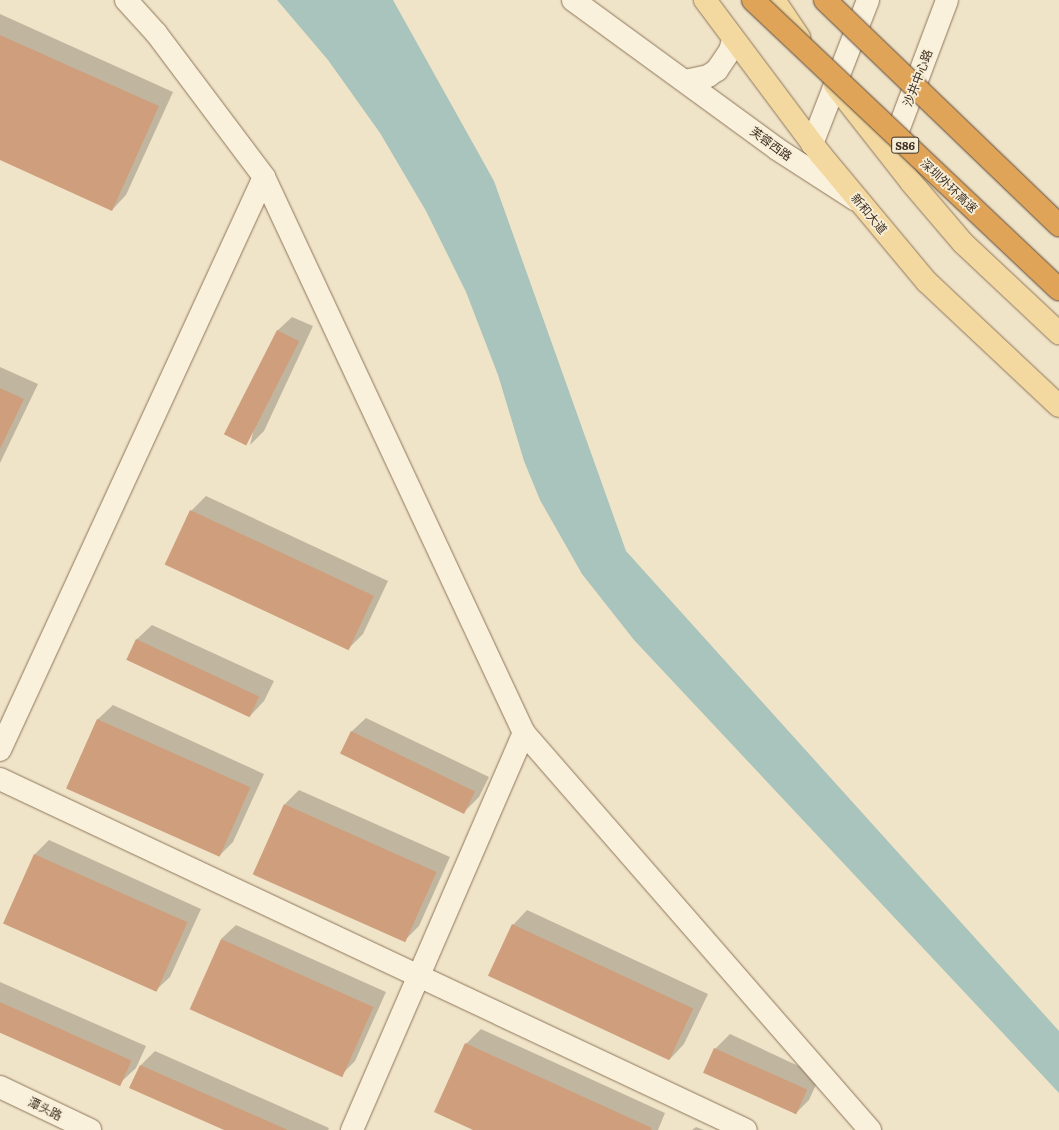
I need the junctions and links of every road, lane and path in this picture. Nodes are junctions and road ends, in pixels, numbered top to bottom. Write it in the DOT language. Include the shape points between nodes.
graph roads {
  1 [pos="126,0"];
  2 [pos="574,0"];
  3 [pos="705,0"];
  4 [pos="753,0"];
  5 [pos="774,0"];
  6 [pos="825,0"];
  7 [pos="868,0"];
  8 [pos="947,0"];
  9 [pos="733,40"];
  10 [pos="685,82"];
  11 [pos="835,85"];
  12 [pos="812,144"];
  13 [pos="889,155"];
  14 [pos="264,177"];
  15 [pos="860,203"];
  16 [pos="1059,225"];
  17 [pos="1059,289"];
  18 [pos="1059,333"];
  19 [pos="1059,406"];
  20 [pos="524,733"];
  21 [pos="0,750"];
  22 [pos="0,779"];
  23 [pos="418,976"];
  24 [pos="0,1087"];
  25 [pos="90,1130"];
  26 [pos="352,1130"];
  27 [pos="746,1130"];
  28 [pos="870,1130"];
  1 -- 14 [label="street" via="156,33"];
  2 -- 10 [label="street, 芙蓉西路"];
  3 -- 9 [label="main road, 新和大道"];
  4 -- 17 [label="highway, 深圳外环高速 / S86, bridge"];
  5 -- 11 [label="main road"];
  6 -- 16 [label="highway, bridge"];
  7 -- 11 [label="street"];
  8 -- 13 [label="street, 沙井中心路"];
  9 -- 10 [label="street" via="730,52 717,70 708,76"];
  9 -- 12 [label="main road, 新和大道"];
  10 -- 15 [label="street, 芙蓉西路" via="777,149"];
  11 -- 12 [label="street"];
  11 -- 13 [label="main road"];
  12 -- 15 [label="main road, 新和大道"];
  13 -- 18 [label="main road" via="963,243"];
  14 -- 20 [label="street"];
  14 -- 21 [label="street"];
  15 -- 19 [label="main road, 新和大道" via="927,282"];
  20 -- 23 [label="street"];
  20 -- 28 [label="street"];
  22 -- 23 [label="street"];
  23 -- 26 [label="street"];
  23 -- 27 [label="street"];
  24 -- 25 [label="street, 潭头路"];
}
